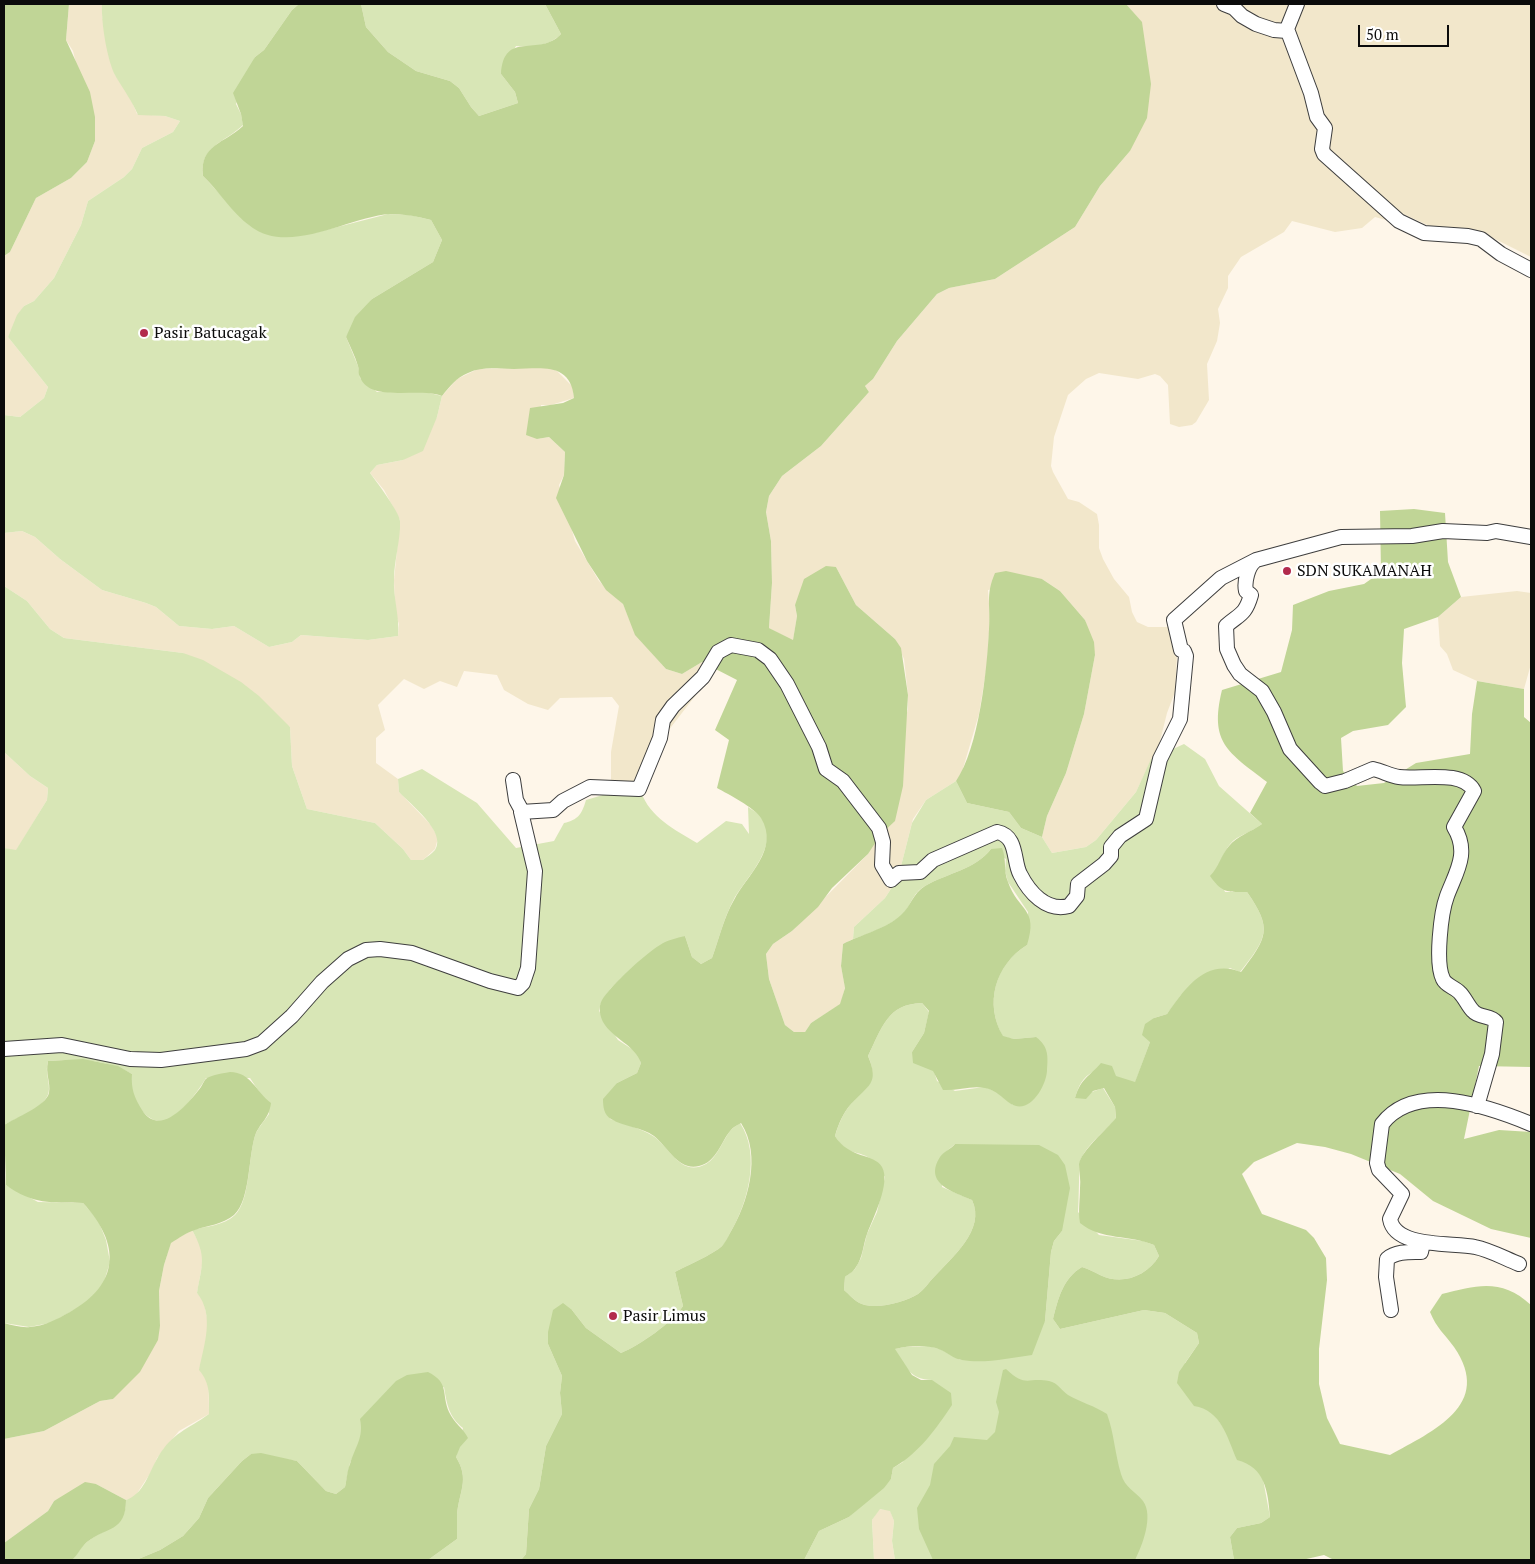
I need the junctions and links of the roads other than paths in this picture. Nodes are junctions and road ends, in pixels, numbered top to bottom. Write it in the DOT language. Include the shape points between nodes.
graph roads {
  1 [pos="1224,4"];
  2 [pos="1297,4"];
  3 [pos="1287,31"];
  4 [pos="1531,270"];
  5 [pos="1531,537"];
  6 [pos="1256,560"];
  7 [pos="513,780"];
  8 [pos="522,811"];
  9 [pos="4,1049"];
  10 [pos="1477,1106"];
  11 [pos="1531,1124"];
  12 [pos="1423,1243"];
  13 [pos="1519,1264"];
  14 [pos="1391,1310"];
  1 -- 3 [label="street" via="1256,24"];
  2 -- 3 [label="street"];
  3 -- 4 [label="street" via="1311,93 1316,117 1325,128 1322,149 1326,156 1399,221 1424,233 1481,239"];
  5 -- 6 [label="street" via="1496,531 1412,536 1356,535"];
  6 -- 8 [label="street" via="1221,578 1174,620 1181,650 1186,656 1180,719 1160,759 1146,819 1119,838 1104,864 1078,884 1077,896 1069,906 1040,901 1020,875 1012,846 999,832 932,860 920,872 899,873 891,880 882,865 883,842 878,828 843,781 826,769 817,742 778,669 764,653 740,645 731,645 718,652 703,676 666,715 639,789 590,787 553,810"];
  6 -- 10 [label="street" via="1251,563 1245,579 1246,591 1251,595 1248,605 1239,619 1226,626 1227,649 1240,674 1262,691 1290,749 1320,782 1325,786 1338,783 1373,769 1398,777 1464,781 1474,790 1454,827 1461,859 1454,884 1447,895 1440,965 1446,983 1460,992 1472,1011 1496,1022 1492,1054"];
  7 -- 8 [label="street" via="516,800"];
  8 -- 9 [label="street" via="534,871 528,968 518,988 412,953 366,950 348,959 262,1043 246,1049 160,1060 130,1059 62,1045"];
  10 -- 11 [label="street"];
  10 -- 12 [label="street" via="1441,1100 1421,1102 1400,1109 1382,1124 1377,1162 1380,1170 1402,1194 1392,1211 1390,1223 1402,1235"];
  12 -- 13 [label="street" via="1474,1246"];
  12 -- 14 [label="street" via="1421,1252 1404,1252 1387,1259"];
}
